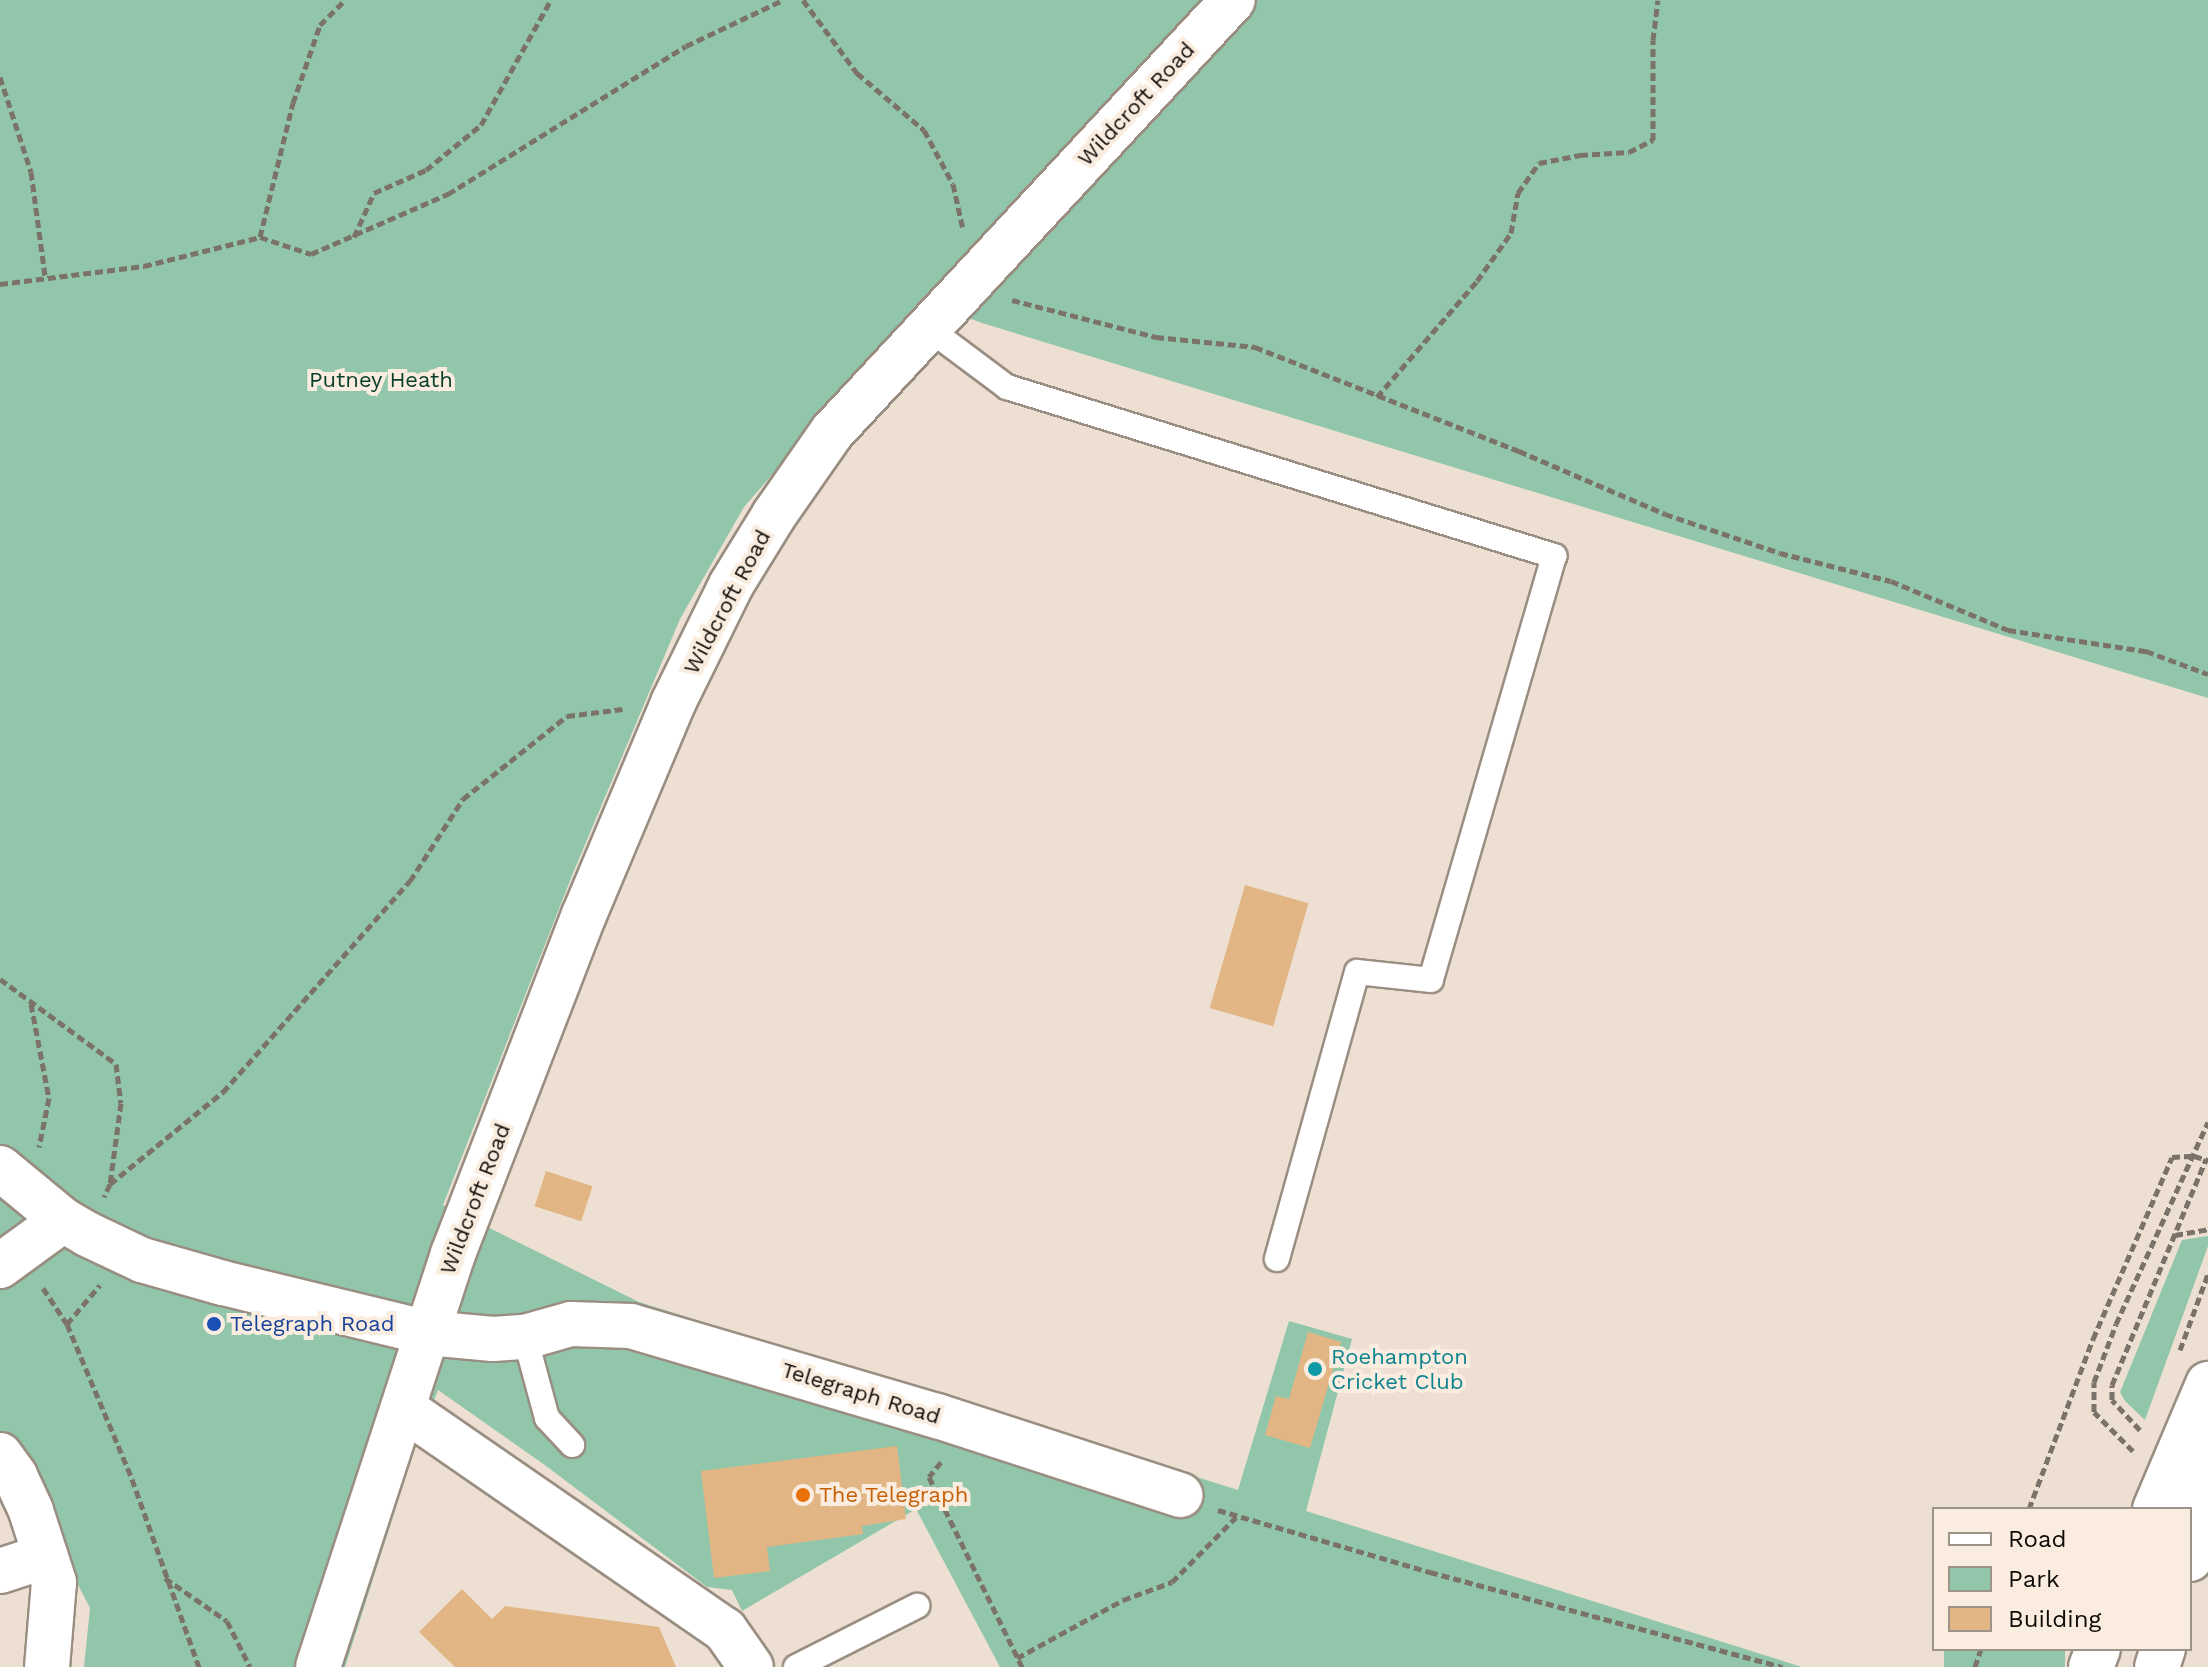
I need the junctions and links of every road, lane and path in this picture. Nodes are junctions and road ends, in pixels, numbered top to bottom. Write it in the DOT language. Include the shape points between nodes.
graph roads {
  1 [pos="345,0"];
  2 [pos="551,0"];
  3 [pos="783,0"];
  4 [pos="803,0"];
  5 [pos="1233,0"];
  6 [pos="1658,0"];
  7 [pos="0,77"];
  8 [pos="260,237"];
  9 [pos="353,238"];
  10 [pos="45,276"];
  11 [pos="975,278"];
  12 [pos="0,284"];
  13 [pos="928,328"];
  14 [pos="1377,397"];
  15 [pos="2208,674"];
  16 [pos="673,703"];
  17 [pos="0,979"];
  18 [pos="31,1003"];
  19 [pos="2208,1122"];
  20 [pos="2194,1156"];
  21 [pos="2207,1160"];
  22 [pos="12,1179"];
  23 [pos="110,1184"];
  24 [pos="75,1227"];
  25 [pos="2208,1229"];
  26 [pos="2175,1235"];
  27 [pos="1277,1259"];
  28 [pos="10,1260"];
  29 [pos="428,1333"];
  30 [pos="525,1337"];
  31 [pos="2208,1384"];
  32 [pos="403,1408"];
  33 [pos="969,1427"];
  34 [pos="2140,1430"];
  35 [pos="2208,1437"];
  36 [pos="572,1445"];
  37 [pos="2134,1452"];
  38 [pos="0,1455"];
  39 [pos="1180,1495"];
  40 [pos="2030,1507"];
  41 [pos="2156,1507"];
  42 [pos="1236,1517"];
  43 [pos="2192,1527"];
  44 [pos="2208,1532"];
  45 [pos="46,1556"];
  46 [pos="2192,1563"];
  47 [pos="0,1571"];
  48 [pos="165,1577"];
  49 [pos="917,1606"];
  50 [pos="1017,1658"];
  51 [pos="47,1667"];
  52 [pos="199,1667"];
  53 [pos="250,1667"];
  54 [pos="318,1667"];
  55 [pos="751,1667"];
  56 [pos="796,1667"];
  57 [pos="1022,1667"];
  58 [pos="1782,1667"];
  1 -- 8 [label="path" via="320,25 293,103"];
  2 -- 9 [label="path" via="481,125 426,170 374,193"];
  3 -- 9 [label="path" via="686,46 448,194"];
  4 -- 11 [label="path" via="857,73 924,130 953,184"];
  5 -- 11 [label="main road, Wildcroft Road"];
  6 -- 14 [label="path" via="1653,140 1629,152 1539,163 1518,193 1511,233 1477,281"];
  7 -- 10 [label="path" via="31,172"];
  8 -- 9 [label="path" via="311,254"];
  8 -- 10 [label="path" via="144,266"];
  10 -- 12 [label="path"];
  11 -- 13 [label="main road, Wildcroft Road"];
  11 -- 14 [label="path" via="1013,301 1156,337 1255,347"];
  13 -- 16 [label="main road, Wildcroft Road" via="832,432 774,515 731,585"];
  13 -- 27 [label="lane" via="1007,387 1554,556 1431,980 1357,972"];
  14 -- 15 [label="path" via="1665,514 1780,553 1891,581 2008,630 2146,651"];
  16 -- 23 [label="path" via="567,716 463,799 410,881 223,1092"];
  16 -- 29 [label="main road, Wildcroft Road" via="584,915 453,1254"];
  17 -- 18 [label="path"];
  18 -- 22 [label="path" via="49,1098 34,1173"];
  18 -- 23 [label="path" via="116,1064 121,1103"];
  19 -- 20 [label="path"];
  20 -- 21 [label="path"];
  20 -- 37 [label="path" via="2094,1382 2094,1412"];
  20 -- 40 [label="path" via="2172,1157 2093,1339"];
  21 -- 26 [label="path"];
  22 -- 24 [label="main road, Telegraph Road"];
  23 -- 24 [label="path"];
  24 -- 28 [label="main road"];
  24 -- 29 [label="main road, Telegraph Road" via="142,1260"];
  25 -- 26 [label="path"];
  26 -- 34 [label="path" via="2112,1385 2112,1400"];
  28 -- 48 [label="path" via="67,1324 132,1479"];
  29 -- 30 [label="main road, Telegraph Road"];
  29 -- 32 [label="main road, Wildcroft Road"];
  30 -- 33 [label="main road, Telegraph Road" via="571,1324 631,1326"];
  30 -- 36 [label="lane" via="547,1418"];
  31 -- 41 [label="main road"];
  32 -- 54 [label="main road, Wildcroft Road"];
  32 -- 55 [label="main road" via="725,1630"];
  33 -- 39 [label="main road, Telegraph Road"];
  33 -- 50 [label="path" via="929,1477"];
  35 -- 43 [label="main road"];
  38 -- 45 [label="main road" via="15,1476"];
  39 -- 42 [label="path"];
  42 -- 50 [label="path" via="1172,1582 1123,1600"];
  42 -- 58 [label="path"];
  44 -- 46 [label="main road"];
  45 -- 47 [label="main road"];
  45 -- 51 [label="main road" via="54,1582"];
  48 -- 52 [label="path"];
  48 -- 53 [label="path" via="227,1621"];
  49 -- 56 [label="lane"];
  50 -- 57 [label="path"];
}
